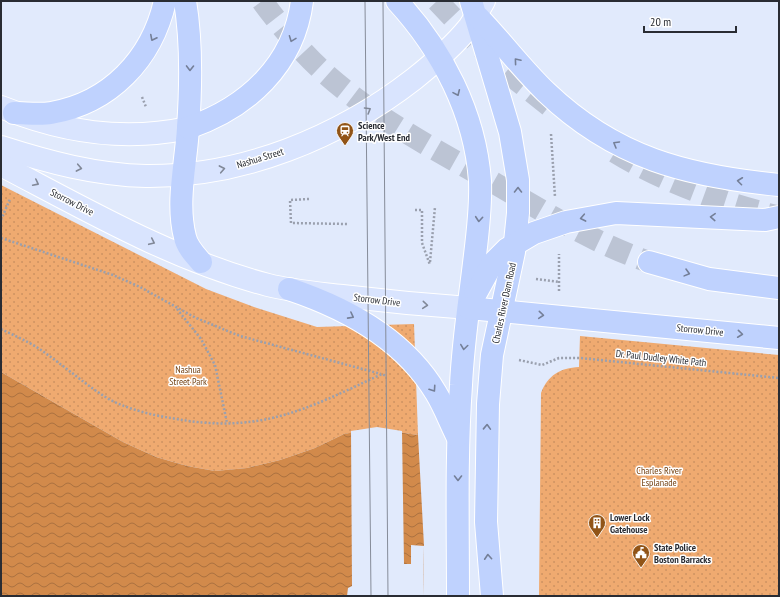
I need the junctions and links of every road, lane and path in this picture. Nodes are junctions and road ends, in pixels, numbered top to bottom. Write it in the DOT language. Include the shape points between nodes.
graph roads {
  1 [pos="165,1"];
  2 [pos="185,1"];
  3 [pos="302,1"];
  4 [pos="397,1"];
  5 [pos="458,1"];
  6 [pos="477,6"];
  7 [pos="439,58"];
  8 [pos="7,110"];
  9 [pos="188,128"];
  10 [pos="552,134"];
  11 [pos="1,147"];
  12 [pos="1,165"];
  13 [pos="184,175"];
  14 [pos="779,185"];
  15 [pos="10,199"];
  16 [pos="309,199"];
  17 [pos="555,200"];
  18 [pos="435,207"];
  19 [pos="415,210"];
  20 [pos="779,217"];
  21 [pos="1,220"];
  22 [pos="348,224"];
  23 [pos="1,238"];
  24 [pos="515,243"];
  25 [pos="560,251"];
  26 [pos="201,262"];
  27 [pos="649,262"];
  28 [pos="532,278"];
  29 [pos="559,282"];
  30 [pos="779,288"];
  31 [pos="289,289"];
  32 [pos="559,296"];
  33 [pos="176,308"];
  34 [pos="468,308"];
  35 [pos="502,311"];
  36 [pos="1,329"];
  37 [pos="779,338"];
  38 [pos="542,364"];
  39 [pos="382,374"];
  40 [pos="390,377"];
  41 [pos="779,378"];
  42 [pos="228,423"];
  43 [pos="458,439"];
  44 [pos="458,596"];
  45 [pos="492,596"];
  1 -- 8 [label="highway, one-way" via="149,44 128,75 107,92 79,106 49,113"];
  2 -- 9 [label="highway, one-way" via="191,37"];
  3 -- 9 [label="highway, one-way" via="289,47 269,77 223,114"];
  4 -- 7 [label="highway" via="421,30"];
  5 -- 6 [label="highway"];
  6 -- 7 [label="main road, Nashua Street" via="469,26"];
  14 -- 6 [label="highway, one-way" via="680,170 622,147 585,124 546,92"];
  24 -- 6 [label="highway, Charles River Dam Road, one-way" via="518,206 516,159"];
  13 -- 7 [label="main road, Nashua Street, one-way" via="234,167 272,156 309,141 379,103"];
  7 -- 34 [label="highway, one-way" via="455,86 467,118 478,165 480,214"];
  8 -- 9 [label="main road" via="66,129 96,134 147,135"];
  9 -- 13 [label="highway"];
  10 -- 17 [label="path"];
  11 -- 13 [label="main road, Nashua Street, one-way" via="42,160 88,170 132,176"];
  12 -- 26 [label="main road, Storrow Drive, one-way" via="132,232"];
  13 -- 26 [label="highway" via="181,210 185,239"];
  15 -- 21 [label="path"];
  16 -- 22 [label="path" via="290,200 291,223"];
  18 -- 19 [label="path" via="430,265 422,243 422,210"];
  20 -- 24 [label="highway, one-way" via="765,220 616,213 557,224"];
  23 -- 33 [label="path" via="113,275"];
  24 -- 34 [label="highway" via="492,264"];
  24 -- 35 [label="highway, Charles River Dam Road"];
  25 -- 29 [label="path"];
  26 -- 31 [label="main road, Storrow Drive" via="246,278"];
  27 -- 30 [label="highway, one-way" via="709,279"];
  28 -- 29 [label="path"];
  29 -- 32 [label="path"];
  31 -- 34 [label="main road, Storrow Drive, one-way" via="410,304"];
  31 -- 43 [label="highway, one-way" via="350,316 374,329 399,348 436,392"];
  33 -- 39 [label="path" via="218,328 252,340"];
  33 -- 42 [label="path" via="201,339 215,365"];
  34 -- 35 [label="highway, Storrow Drive"];
  34 -- 43 [label="highway, one-way"];
  35 -- 37 [label="highway, Storrow Drive, one-way"];
  45 -- 35 [label="highway, Charles River Dam Road, one-way" via="486,522 486,428 491,366"];
  36 -- 42 [label="path" via="38,348 109,399 152,415 196,423"];
  38 -- 41 [label="path, Dr. Paul Dudley White Path" via="559,358 580,358"];
  39 -- 40 [label="path"];
  39 -- 42 [label="path" via="289,415 268,420"];
  43 -- 44 [label="highway, one-way"];
}
